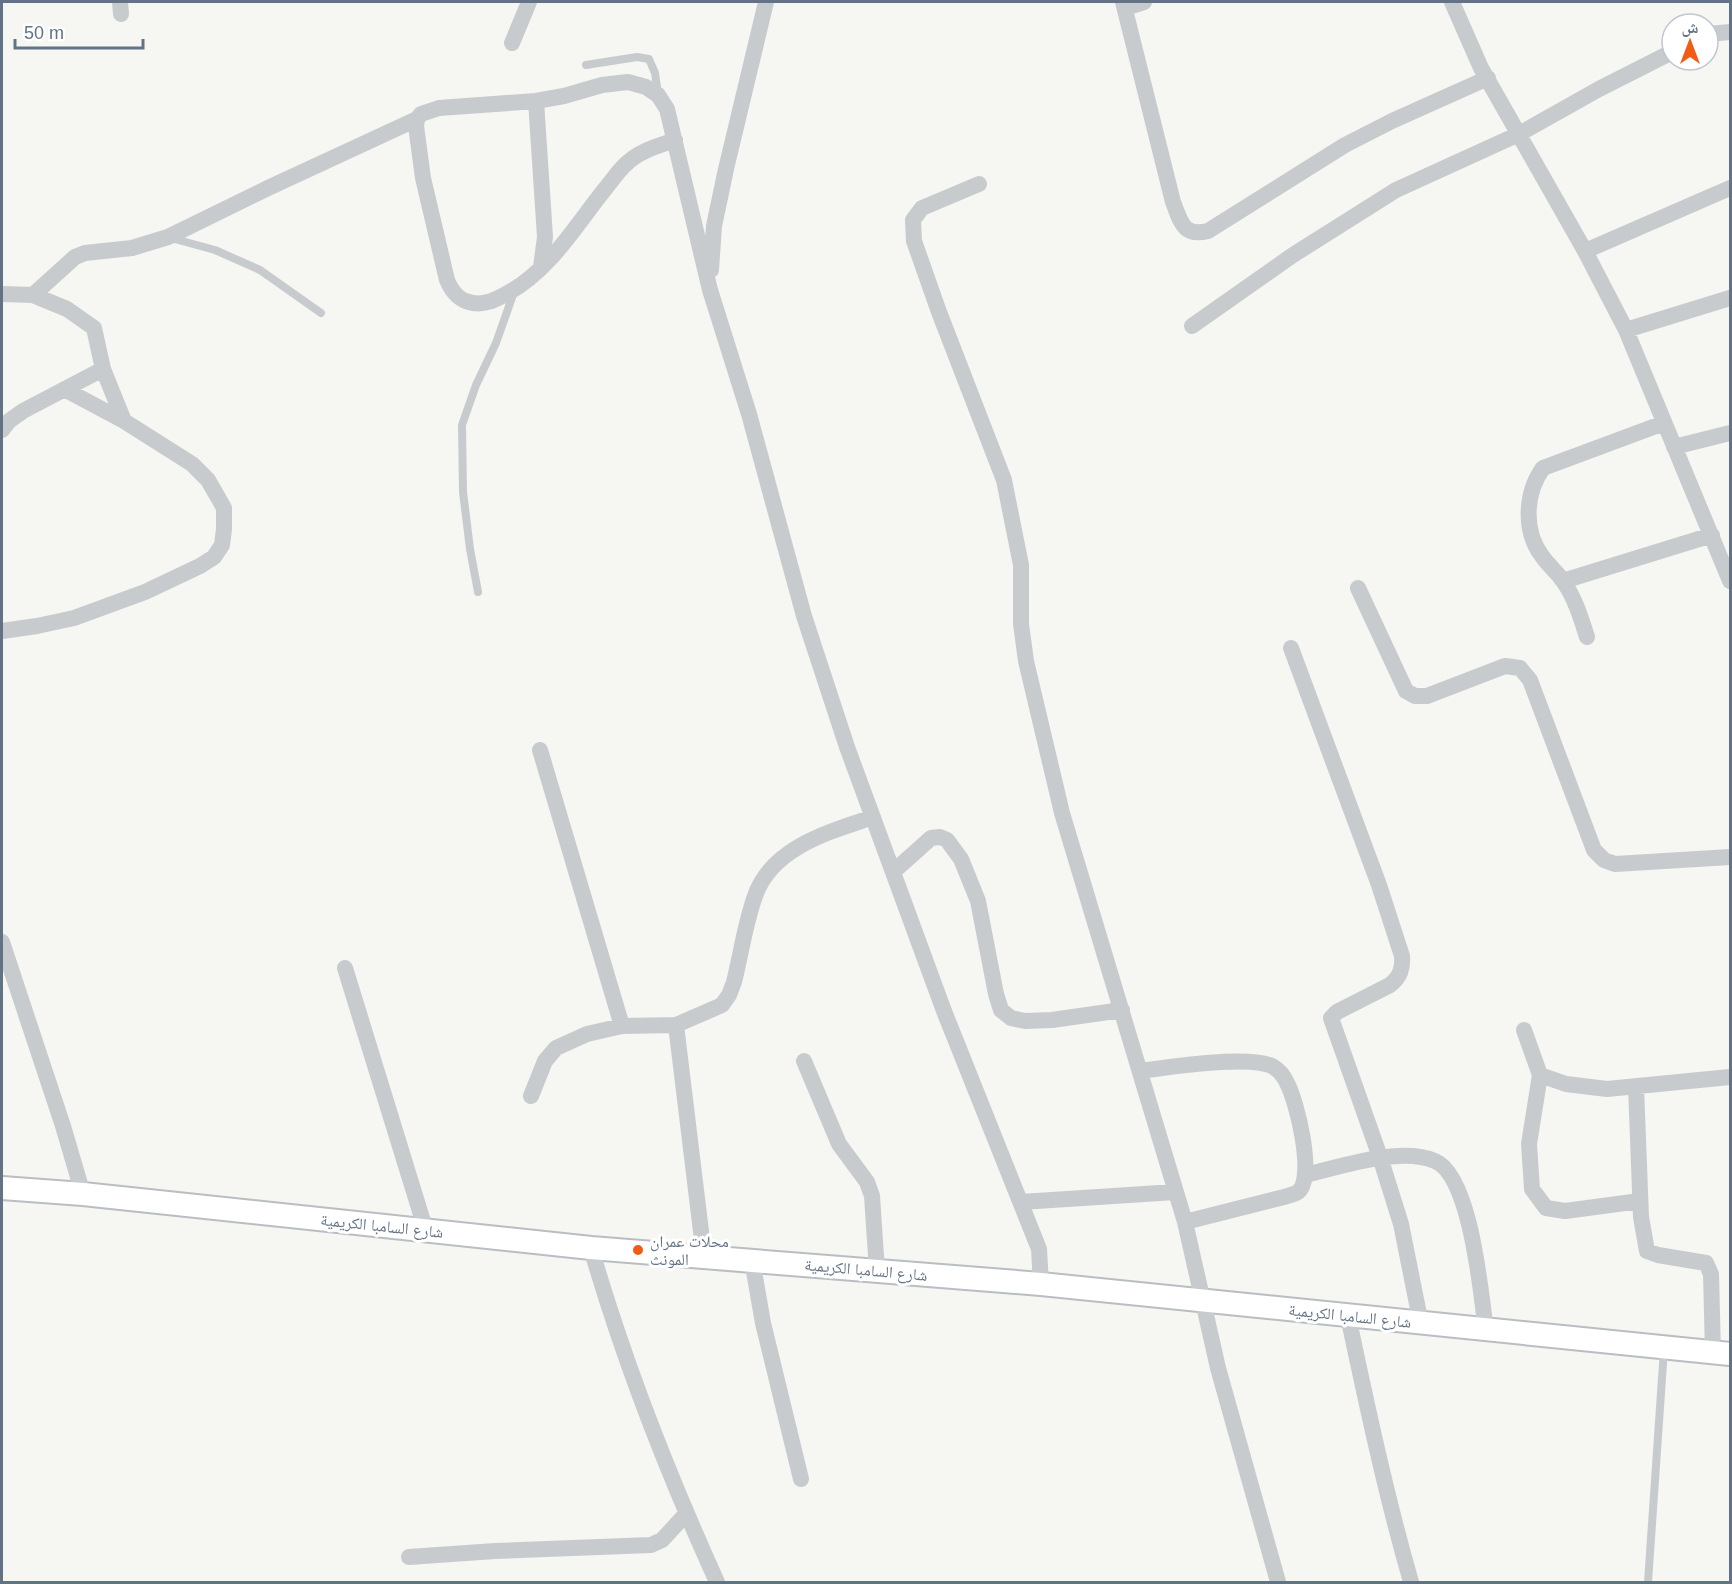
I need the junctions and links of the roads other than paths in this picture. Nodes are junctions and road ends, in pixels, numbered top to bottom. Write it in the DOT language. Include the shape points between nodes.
graph roads {
  1 [pos="529,2"];
  2 [pos="766,2"];
  3 [pos="1144,2"];
  4 [pos="1452,2"];
  5 [pos="1124,5"];
  6 [pos="513,43"];
  7 [pos="1660,58"];
  8 [pos="586,65"];
  9 [pos="1488,78"];
  10 [pos="658,95"];
  11 [pos="536,101"];
  12 [pos="417,119"];
  13 [pos="1519,134"];
  14 [pos="675,140"];
  15 [pos="979,184"];
  16 [pos="1731,188"];
  17 [pos="168,237"];
  18 [pos="1585,251"];
  19 [pos="540,268"];
  20 [pos="515,289"];
  21 [pos="710,290"];
  22 [pos="2,294"];
  23 [pos="33,296"];
  24 [pos="1731,298"];
  25 [pos="321,313"];
  26 [pos="1192,327"];
  27 [pos="1626,330"];
  28 [pos="103,369"];
  29 [pos="66,390"];
  30 [pos="124,421"];
  31 [pos="4,423"];
  32 [pos="1664,423"];
  33 [pos="1731,433"];
  34 [pos="1674,447"];
  35 [pos="1712,535"];
  36 [pos="1563,581"];
  37 [pos="1731,581"];
  38 [pos="1358,588"];
  39 [pos="478,592"];
  40 [pos="2,630"];
  41 [pos="1587,637"];
  42 [pos="1291,648"];
  43 [pos="540,750"];
  44 [pos="873,817"];
  45 [pos="1731,857"];
  46 [pos="893,872"];
  47 [pos="2,942"];
  48 [pos="345,968"];
  49 [pos="1122,1010"];
  50 [pos="676,1025"];
  51 [pos="622,1026"];
  52 [pos="1524,1030"];
  53 [pos="804,1061"];
  54 [pos="1140,1071"];
  55 [pos="1540,1075"];
  56 [pos="1731,1077"];
  57 [pos="1636,1087"];
  58 [pos="531,1096"];
  59 [pos="1380,1157"];
  60 [pos="1305,1175"];
  61 [pos="2,1188"];
  62 [pos="1175,1192"];
  63 [pos="83,1194"];
  64 [pos="1640,1201"];
  65 [pos="1022,1202"];
  66 [pos="1185,1222"];
  67 [pos="426,1231"];
  68 [pos="591,1248"];
  69 [pos="704,1256"];
  70 [pos="752,1260"];
  71 [pos="877,1271"];
  72 [pos="1041,1284"];
  73 [pos="1203,1301"];
  74 [pos="1348,1316"];
  75 [pos="1421,1324"];
  76 [pos="1486,1331"];
  77 [pos="1664,1349"];
  78 [pos="1722,1354"];
  79 [pos="801,1479"];
  80 [pos="686,1514"];
  81 [pos="409,1557"];
  82 [pos="717,1582"];
  83 [pos="1278,1582"];
  84 [pos="1411,1582"];
  85 [pos="1648,1582"];
  1 -- 6 [label="street"];
  2 -- 21 [label="street" via="714,226"];
  3 -- 5 [label="street"];
  4 -- 9 [label="street"];
  5 -- 9 [label="street" via="1173,202 1182,225 1190,232 1208,231 1346,145"];
  7 -- 13 [label="street"];
  8 -- 10 [label="lane" via="637,57 649,59"];
  9 -- 13 [label="street"];
  10 -- 11 [label="street" via="628,82"];
  10 -- 14 [label="street" via="667,109"];
  11 -- 12 [label="street" via="439,108 426,111"];
  11 -- 19 [label="street" via="545,237"];
  12 -- 17 [label="street"];
  12 -- 20 [label="street" via="423,178 451,290 466,302 490,303"];
  13 -- 18 [label="street"];
  13 -- 26 [label="street" via="1396,190 1293,255"];
  14 -- 19 [label="street" via="647,150 626,164"];
  14 -- 21 [label="street"];
  15 -- 49 [label="street" via="922,208 913,220 914,240 1004,480 1021,565 1021,624 1026,661 1062,813"];
  16 -- 18 [label="street"];
  17 -- 23 [label="street" via="132,248 75,257"];
  17 -- 25 [label="lane" via="215,250 260,270"];
  18 -- 27 [label="street"];
  19 -- 20 [label="street"];
  20 -- 39 [label="lane" via="462,425 463,492"];
  21 -- 44 [label="street" via="804,616"];
  22 -- 23 [label="street"];
  23 -- 28 [label="street" via="67,309 94,328"];
  24 -- 27 [label="street"];
  27 -- 32 [label="street"];
  28 -- 29 [label="street"];
  28 -- 30 [label="street"];
  29 -- 30 [label="street"];
  29 -- 31 [label="street"];
  30 -- 40 [label="street" via="192,464 208,480 224,508 222,545 214,557 200,566 145,592 74,618"];
  32 -- 34 [label="street"];
  32 -- 36 [label="street" via="1543,468 1536,477 1529,500 1529,528 1540,554"];
  33 -- 34 [label="street"];
  34 -- 35 [label="street"];
  35 -- 36 [label="street"];
  35 -- 37 [label="street"];
  36 -- 41 [label="street" via="1577,606"];
  38 -- 45 [label="street" via="1406,691 1415,696 1427,696 1505,666 1520,668 1530,680 1594,850 1604,860 1615,864"];
  42 -- 59 [label="street" via="1402,956 1397,979 1331,1018"];
  43 -- 51 [label="street"];
  44 -- 46 [label="street"];
  44 -- 50 [label="street" via="800,846 779,860 765,875 755,896 729,995 710,1012"];
  46 -- 49 [label="street" via="931,838 947,840 978,901 996,994 1002,1010 1011,1018 1052,1020"];
  46 -- 65 [label="street" via="944,1011"];
  47 -- 63 [label="street"];
  48 -- 67 [label="street"];
  49 -- 54 [label="street"];
  50 -- 51 [label="street"];
  50 -- 69 [label="street"];
  51 -- 58 [label="street" via="587,1034 556,1048 545,1061"];
  52 -- 55 [label="street"];
  53 -- 71 [label="street" via="839,1144 867,1182 872,1196"];
  54 -- 60 [label="street" via="1211,1063 1272,1066 1282,1073 1296,1110"];
  54 -- 62 [label="street"];
  55 -- 57 [label="street" via="1566,1084 1607,1089"];
  55 -- 64 [label="street" via="1529,1144 1532,1189 1546,1208 1564,1211"];
  56 -- 57 [label="street"];
  57 -- 64 [label="street"];
  59 -- 60 [label="street"];
  59 -- 75 [label="street" via="1401,1224"];
  59 -- 76 [label="street" via="1435,1161 1454,1178 1473,1244"];
  60 -- 66 [label="street" via="1295,1194"];
  61 -- 63 [label="main road, شارع السامبا الكريمية"];
  62 -- 65 [label="street"];
  62 -- 66 [label="street"];
  63 -- 67 [label="main road, شارع السامبا الكريمية"];
  64 -- 78 [label="street" via="1647,1251 1706,1263 1711,1274"];
  65 -- 72 [label="street" via="1039,1249"];
  66 -- 73 [label="street"];
  67 -- 68 [label="main road, شارع السامبا الكريمية"];
  68 -- 69 [label="main road, شارع السامبا الكريمية"];
  68 -- 80 [label="street" via="646,1413"];
  69 -- 70 [label="main road, شارع السامبا الكريمية"];
  70 -- 71 [label="main road, شارع السامبا الكريمية"];
  70 -- 79 [label="street" via="763,1323"];
  71 -- 72 [label="main road, شارع السامبا الكريمية"];
  72 -- 73 [label="main road, شارع السامبا الكريمية"];
  73 -- 74 [label="main road, شارع السامبا الكريمية"];
  73 -- 83 [label="street"];
  74 -- 75 [label="main road, شارع السامبا الكريمية"];
  74 -- 84 [label="street"];
  75 -- 76 [label="main road, شارع السامبا الكريمية"];
  76 -- 77 [label="main road, شارع السامبا الكريمية"];
  77 -- 78 [label="main road, شارع السامبا الكريمية"];
  77 -- 85 [label="lane"];
  80 -- 81 [label="street" via="662,1540 651,1545"];
  80 -- 82 [label="street"];
}
